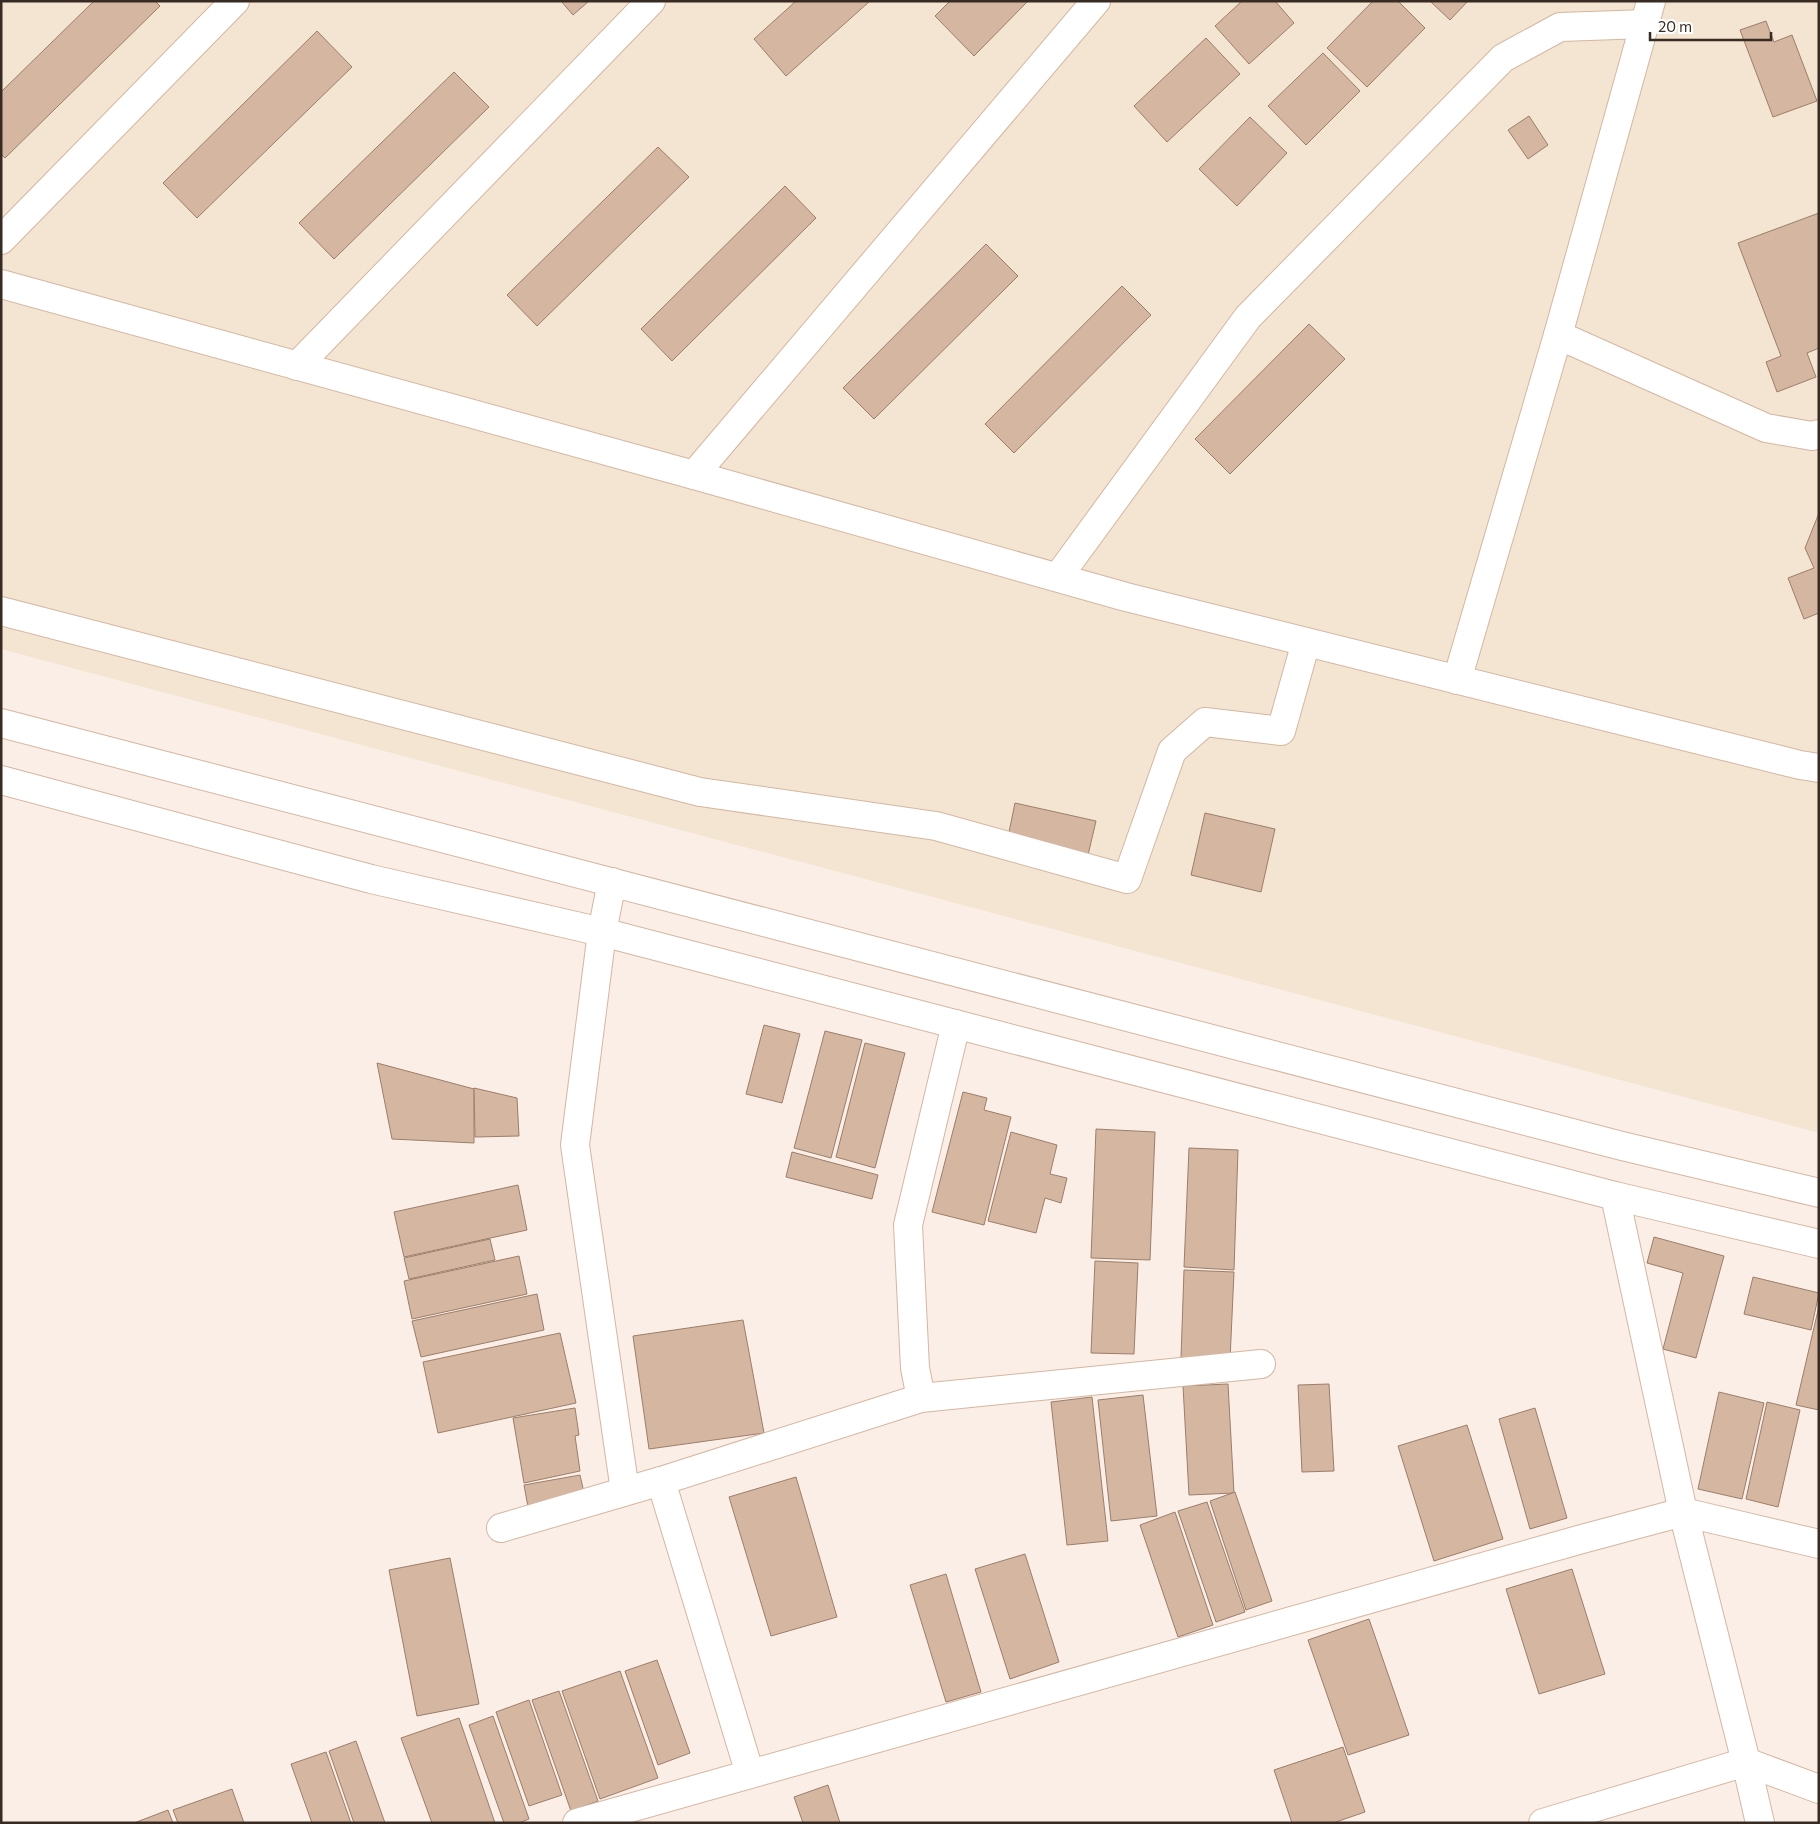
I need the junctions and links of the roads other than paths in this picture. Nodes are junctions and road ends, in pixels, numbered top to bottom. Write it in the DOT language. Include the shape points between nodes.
graph roads {
  1 [pos="235,1"];
  2 [pos="651,1"];
  3 [pos="1096,1"];
  4 [pos="1648,13"];
  5 [pos="1,240"];
  6 [pos="1,284"];
  7 [pos="1558,335"];
  8 [pos="297,366"];
  9 [pos="1819,434"];
  10 [pos="694,475"];
  11 [pos="1058,577"];
  12 [pos="1,611"];
  13 [pos="1306,642"];
  14 [pos="1457,680"];
  15 [pos="1,723"];
  16 [pos="1809,767"];
  17 [pos="1,780"];
  18 [pos="1819,791"];
  19 [pos="612,882"];
  20 [pos="602,932"];
  21 [pos="956,1024"];
  22 [pos="1819,1193"];
  23 [pos="1615,1196"];
  24 [pos="1819,1244"];
  25 [pos="1260,1364"];
  26 [pos="920,1398"];
  27 [pos="661,1482"];
  28 [pos="625,1491"];
  29 [pos="1683,1512"];
  30 [pos="501,1528"];
  31 [pos="1819,1544"];
  32 [pos="1746,1762"];
  33 [pos="750,1774"];
  34 [pos="1819,1789"];
  35 [pos="577,1823"];
  36 [pos="1543,1823"];
  37 [pos="1760,1823"];
  1 -- 5 [label="street"];
  2 -- 8 [label="street"];
  3 -- 10 [label="street"];
  4 -- 7 [label="street"];
  4 -- 11 [label="street" via="1560,27 1503,58 1248,318"];
  6 -- 8 [label="street"];
  7 -- 9 [label="street" via="1766,428 1812,436"];
  7 -- 14 [label="street"];
  8 -- 10 [label="street"];
  10 -- 11 [label="street"];
  11 -- 13 [label="street"];
  12 -- 13 [label="street" via="700,792 936,826 1127,879 1172,751 1206,722 1281,731"];
  13 -- 14 [label="street"];
  14 -- 16 [label="street"];
  15 -- 19 [label="street"];
  16 -- 18 [label="street"];
  17 -- 20 [label="street" via="371,879"];
  19 -- 20 [label="street"];
  19 -- 22 [label="street" via="1622,1146"];
  20 -- 21 [label="street"];
  20 -- 28 [label="street" via="575,1145"];
  21 -- 23 [label="street"];
  21 -- 26 [label="street" via="908,1225 915,1368"];
  23 -- 24 [label="street"];
  23 -- 29 [label="street"];
  25 -- 26 [label="street"];
  26 -- 27 [label="street"];
  27 -- 28 [label="street"];
  27 -- 33 [label="street"];
  28 -- 30 [label="street"];
  29 -- 31 [label="street"];
  29 -- 32 [label="street"];
  29 -- 33 [label="street"];
  32 -- 34 [label="street"];
  32 -- 36 [label="street"];
  32 -- 37 [label="street"];
  33 -- 35 [label="street"];
}
